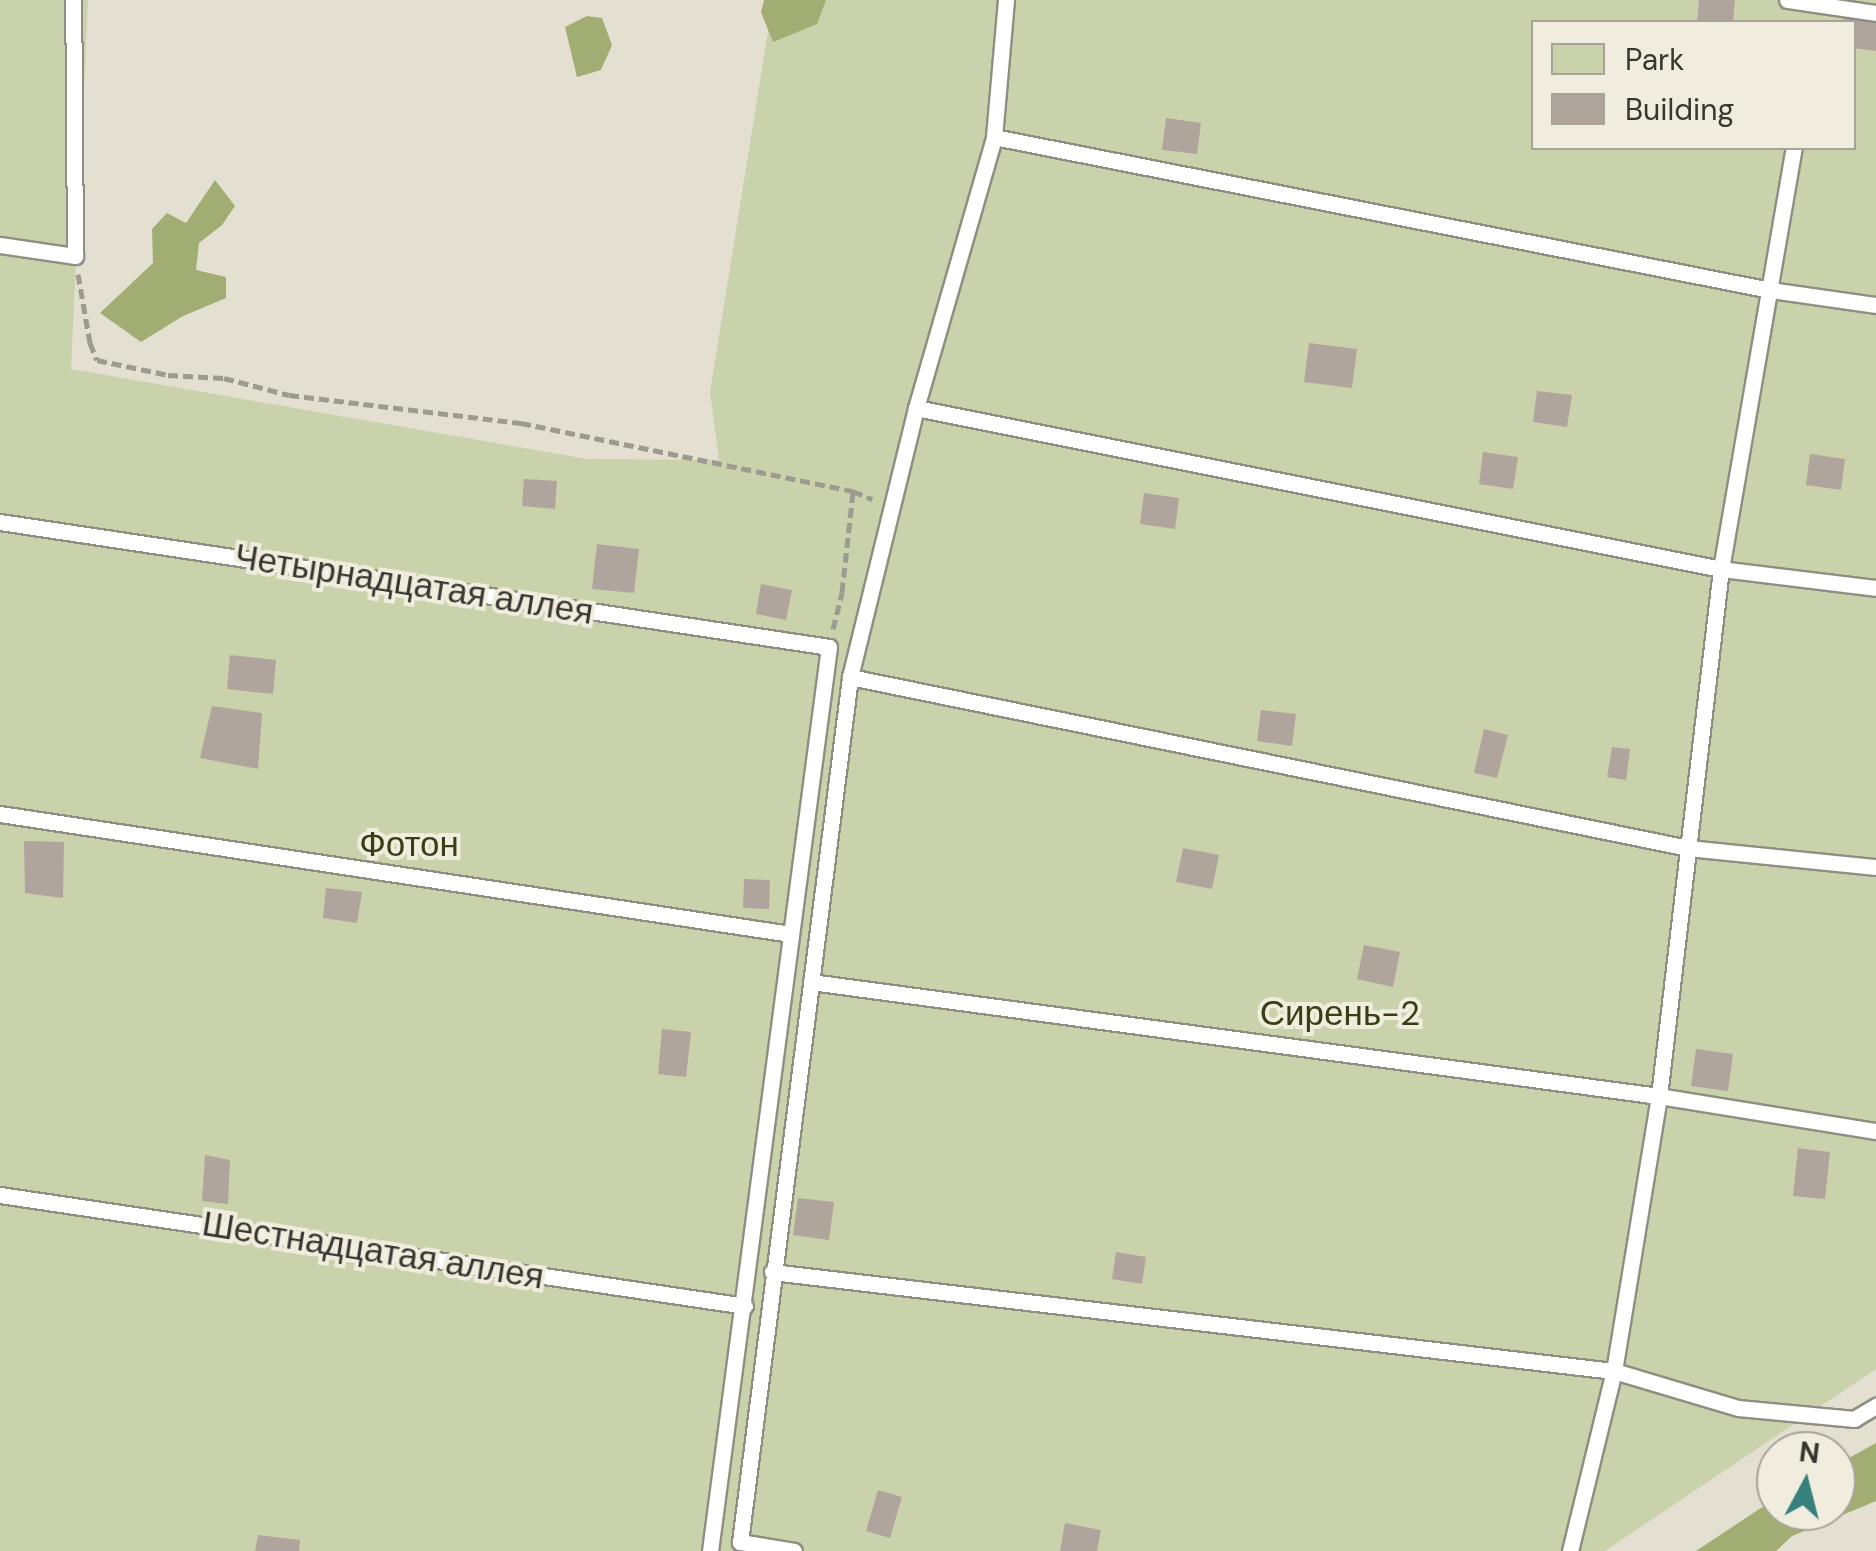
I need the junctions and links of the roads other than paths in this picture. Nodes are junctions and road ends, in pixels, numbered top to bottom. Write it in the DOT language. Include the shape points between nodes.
graph roads {
  1 [pos="72,0"];
  2 [pos="1006,0"];
  3 [pos="1787,0"];
  4 [pos="1817,9"];
  5 [pos="1876,13"];
  6 [pos="994,138"];
  7 [pos="1794,150"];
  8 [pos="0,245"];
  9 [pos="1770,290"];
  10 [pos="1876,305"];
  11 [pos="916,408"];
  12 [pos="0,522"];
  13 [pos="1721,569"];
  14 [pos="1876,588"];
  15 [pos="850,678"];
  16 [pos="0,814"];
  17 [pos="1688,848"];
  18 [pos="1876,866"];
  19 [pos="790,934"];
  20 [pos="811,982"];
  21 [pos="1660,1096"];
  22 [pos="1876,1132"];
  23 [pos="0,1195"];
  24 [pos="772,1272"];
  25 [pos="745,1306"];
  26 [pos="1614,1371"];
  27 [pos="1876,1406"];
  28 [pos="739,1547"];
  29 [pos="710,1551"];
  30 [pos="794,1551"];
  31 [pos="1570,1551"];
  1 -- 8 [label="lane" via="76,256"];
  2 -- 6 [label="lane"];
  3 -- 4 [label="lane"];
  4 -- 5 [label="lane"];
  6 -- 9 [label="lane"];
  6 -- 11 [label="lane"];
  7 -- 9 [label="lane"];
  9 -- 10 [label="lane"];
  9 -- 13 [label="lane"];
  11 -- 13 [label="lane"];
  11 -- 15 [label="lane"];
  12 -- 19 [label="lane, Четырнадцатая аллея" via="829,646"];
  13 -- 14 [label="lane"];
  13 -- 17 [label="lane"];
  15 -- 17 [label="lane"];
  15 -- 20 [label="lane"];
  16 -- 19 [label="lane"];
  17 -- 18 [label="lane"];
  17 -- 21 [label="lane"];
  19 -- 25 [label="lane"];
  20 -- 21 [label="lane"];
  20 -- 24 [label="lane"];
  21 -- 22 [label="lane"];
  21 -- 26 [label="lane"];
  23 -- 25 [label="lane, Шестнадцатая аллея"];
  24 -- 26 [label="lane"];
  24 -- 28 [label="lane"];
  25 -- 29 [label="lane"];
  26 -- 27 [label="lane" via="1738,1408 1854,1419"];
  26 -- 31 [label="lane"];
  28 -- 30 [label="lane"];
}
